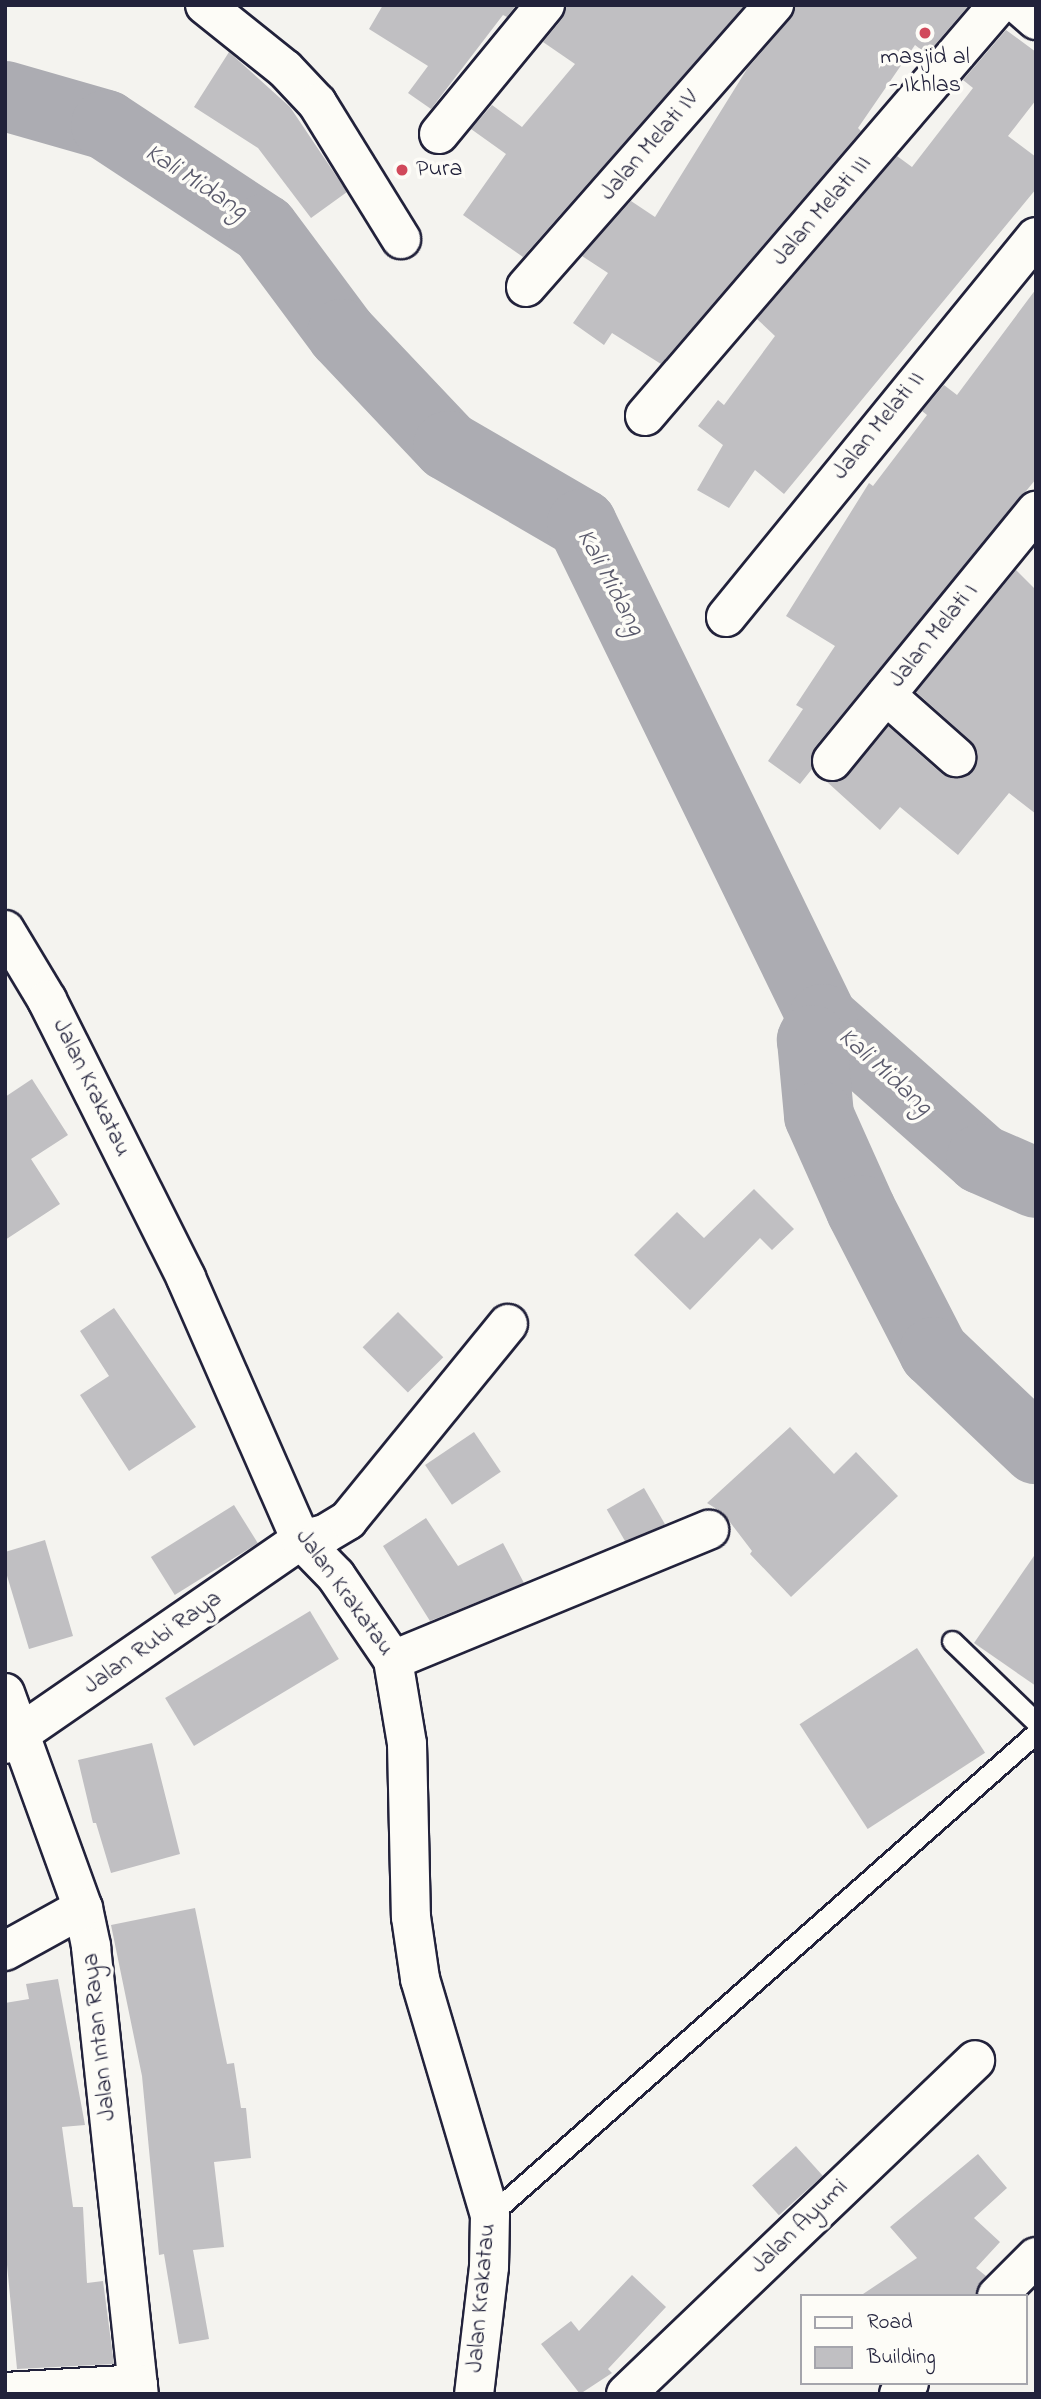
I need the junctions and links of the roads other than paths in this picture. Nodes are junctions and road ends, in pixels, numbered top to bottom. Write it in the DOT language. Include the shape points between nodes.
graph roads {
  1 [pos="205,5"];
  2 [pos="545,5"];
  3 [pos="774,5"];
  4 [pos="998,5"];
  5 [pos="1019,5"];
  6 [pos="1036,20"];
  7 [pos="439,134"];
  8 [pos="1036,237"];
  9 [pos="401,239"];
  10 [pos="526,287"];
  11 [pos="645,416"];
  12 [pos="1029,533"];
  13 [pos="726,617"];
  14 [pos="886,695"];
  15 [pos="956,757"];
  16 [pos="832,761"];
  17 [pos="5,930"];
  18 [pos="508,1324"];
  19 [pos="709,1530"];
  20 [pos="300,1540"];
  21 [pos="952,1641"];
  22 [pos="393,1660"];
  23 [pos="5,1693"];
  24 [pos="1036,1723"];
  25 [pos="1036,1732"];
  26 [pos="13,1740"];
  27 [pos="83,1908"];
  28 [pos="5,1951"];
  29 [pos="975,2060"];
  30 [pos="490,2215"];
  31 [pos="1036,2257"];
  32 [pos="999,2294"];
  33 [pos="139,2389"];
  34 [pos="5,2392"];
  35 [pos="474,2394"];
  36 [pos="626,2394"];
  1 -- 9 [label="street" via="285,69 317,103"];
  2 -- 7 [label="street"];
  3 -- 10 [label="street, Jalan Melati IV"];
  4 -- 11 [label="street, Jalan Melati III"];
  5 -- 6 [label="street"];
  8 -- 13 [label="street, Jalan Melati II"];
  12 -- 14 [label="street, Jalan Melati I"];
  14 -- 15 [label="street"];
  14 -- 16 [label="street, Jalan Melati I"];
  17 -- 20 [label="street, Jalan Krakatau" via="47,1000 186,1278"];
  18 -- 20 [label="street, Jalan Rubi Raya" via="369,1498 325,1534"];
  19 -- 22 [label="street"];
  20 -- 22 [label="street, Jalan Krakatau" via="336,1576"];
  20 -- 26 [label="street, Jalan Rubi Raya"];
  21 -- 24 [label="lane"];
  22 -- 30 [label="street, Jalan Krakatau" via="407,1744 411,1917 421,1979"];
  23 -- 26 [label="street, Jalan Intan Raya"];
  25 -- 30 [label="lane"];
  26 -- 27 [label="street, Jalan Intan Raya"];
  27 -- 28 [label="street"];
  27 -- 33 [label="street, Jalan Intan Raya"];
  29 -- 36 [label="street, Jalan Ayumi"];
  30 -- 35 [label="street, Jalan Krakatau" via="489,2267"];
  31 -- 32 [label="street"];
  33 -- 34 [label="street"];
}
